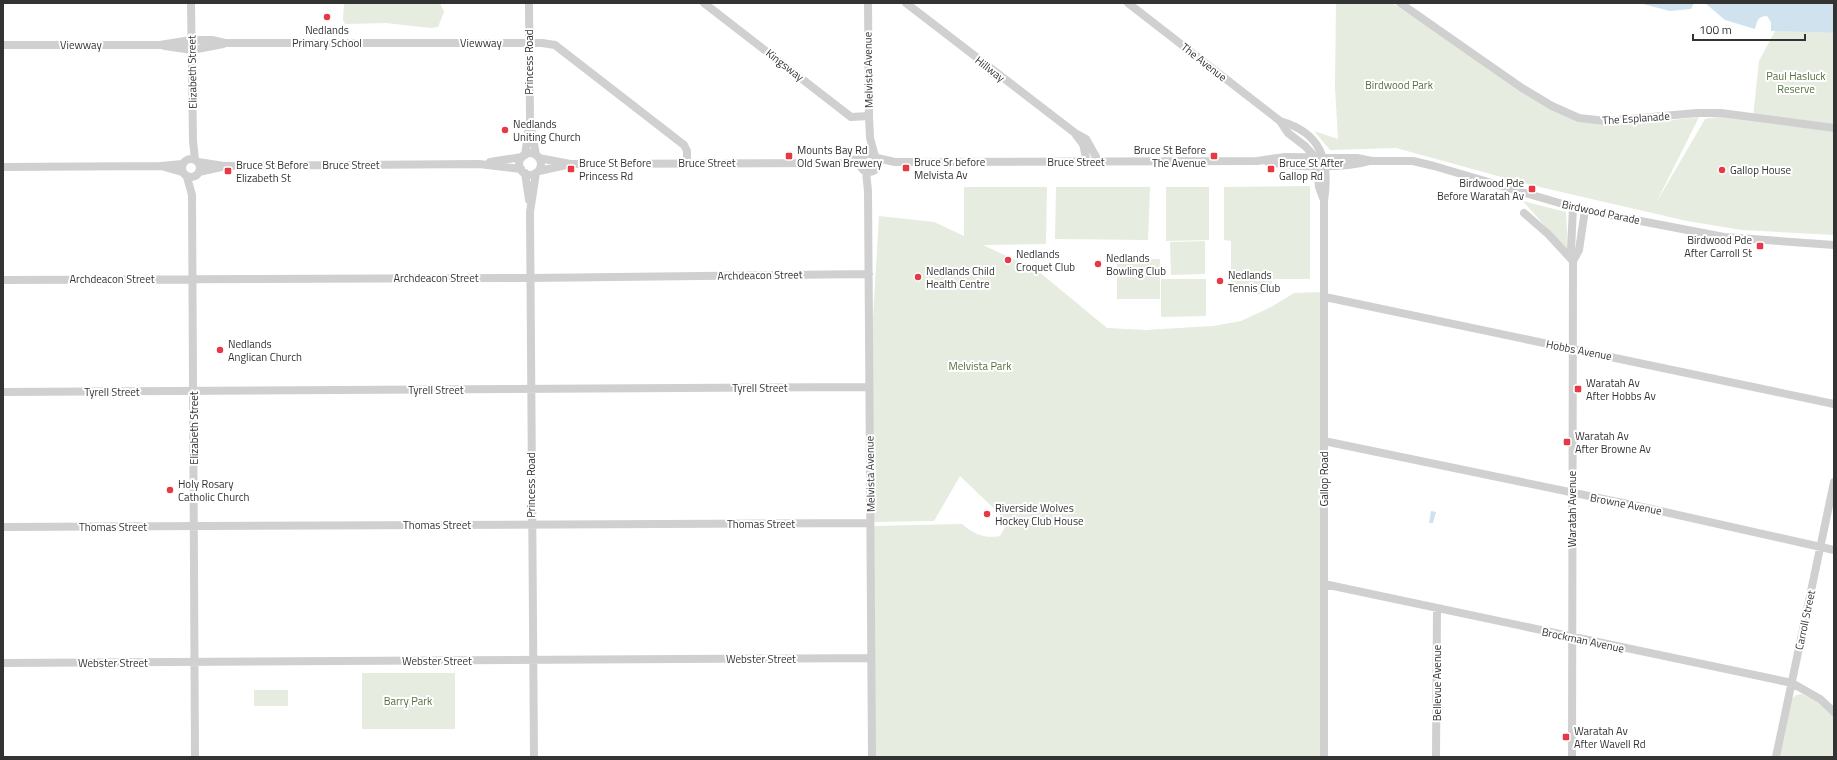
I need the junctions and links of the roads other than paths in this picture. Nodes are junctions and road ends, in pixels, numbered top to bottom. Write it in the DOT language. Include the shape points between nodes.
graph roads {
  1 [pos="191,3"];
  2 [pos="529,3"];
  3 [pos="704,3"];
  4 [pos="868,3"];
  5 [pos="906,3"];
  6 [pos="1128,3"];
  7 [pos="1400,3"];
  8 [pos="191,40"];
  9 [pos="225,43"];
  10 [pos="529,43"];
  11 [pos="160,45"];
  12 [pos="3,46"];
  13 [pos="192,50"];
  14 [pos="869,116"];
  15 [pos="530,120"];
  16 [pos="1834,128"];
  17 [pos="1075,133"];
  18 [pos="523,156"];
  19 [pos="538,157"];
  20 [pos="1321,161"];
  21 [pos="1087,162"];
  22 [pos="1099,162"];
  23 [pos="687,163"];
  24 [pos="870,163"];
  25 [pos="479,164"];
  26 [pos="570,164"];
  27 [pos="189,166"];
  28 [pos="224,166"];
  29 [pos="3,167"];
  30 [pos="523,171"];
  31 [pos="537,172"];
  32 [pos="198,174"];
  33 [pos="192,195"];
  34 [pos="1573,207"];
  35 [pos="1586,210"];
  36 [pos="530,212"];
  37 [pos="1524,213"];
  38 [pos="1834,245"];
  39 [pos="1573,261"];
  40 [pos="869,274"];
  41 [pos="530,278"];
  42 [pos="193,279"];
  43 [pos="3,280"];
  44 [pos="1325,297"];
  45 [pos="1572,349"];
  46 [pos="869,387"];
  47 [pos="531,390"];
  48 [pos="194,391"];
  49 [pos="3,392"];
  50 [pos="1834,404"];
  51 [pos="1324,441"];
  52 [pos="1834,482"];
  53 [pos="1572,493"];
  54 [pos="870,523"];
  55 [pos="532,524"];
  56 [pos="194,526"];
  57 [pos="3,527"];
  58 [pos="1821,545"];
  59 [pos="1834,550"];
  60 [pos="1324,584"];
  61 [pos="1437,609"];
  62 [pos="1571,637"];
  63 [pos="871,658"];
  64 [pos="533,660"];
  65 [pos="3,663"];
  66 [pos="195,663"];
  67 [pos="1792,683"];
  68 [pos="1834,712"];
  69 [pos="195,757"];
  70 [pos="534,757"];
  71 [pos="872,757"];
  72 [pos="1324,757"];
  73 [pos="1436,757"];
  74 [pos="1572,757"];
  75 [pos="1776,757"];
  1 -- 8 [label="street, Elizabeth Street"];
  2 -- 10 [label="street, Princess Road"];
  3 -- 14 [label="street, Kingsway" via="851,117"];
  4 -- 14 [label="street, Melvista Avenue"];
  5 -- 17 [label="street, Hillway"];
  6 -- 20 [label="street, The Avenue" via="1280,121 1308,133 1316,142"];
  7 -- 16 [label="street, The Esplanade" via="1522,88 1579,118 1606,121 1722,113"];
  8 -- 9 [label="street, Viewway"];
  8 -- 11 [label="street, Viewway"];
  8 -- 13 [label="street, Elizabeth Street"];
  9 -- 10 [label="street, Viewway"];
  9 -- 13 [label="street, Viewway"];
  10 -- 15 [label="street, Princess Road"];
  10 -- 23 [label="street, Viewway" via="555,45 684,145"];
  11 -- 12 [label="street, Viewway"];
  11 -- 13 [label="street, Viewway"];
  13 -- 27 [label="street, Elizabeth Street" via="193,141"];
  14 -- 24 [label="street, Melvista Avenue"];
  15 -- 18 [label="street, Princess Road"];
  15 -- 19 [label="street, Princess Road"];
  17 -- 21 [label="street, Hillway" via="1082,144"];
  17 -- 22 [label="street, Hillway" via="1086,139"];
  18 -- 19 [label="street" via="529,154"];
  18 -- 25 [label="street, Bruce Street"];
  18 -- 30 [label="street" via="520,165"];
  19 -- 26 [label="street, Bruce Street"];
  19 -- 31 [label="street" via="541,166"];
  20 -- 22 [label="street, Bruce Street" via="1284,165 1257,161"];
  20 -- 34 [label="street, Birdwood Parade" via="1357,158 1372,161 1413,161"];
  20 -- 44 [label="street, Gallop Road" via="1326,188"];
  21 -- 22 [label="street, Bruce Street"];
  21 -- 24 [label="street, Bruce Street"];
  23 -- 24 [label="street, Bruce Street"];
  23 -- 26 [label="street, Bruce Street"];
  24 -- 40 [label="street, Melvista Avenue"];
  25 -- 28 [label="street, Bruce Street"];
  25 -- 30 [label="street, Bruce Street"];
  26 -- 31 [label="street, Bruce Street"];
  27 -- 28 [label="street, Bruce Street"];
  27 -- 29 [label="street, Bruce Street"];
  27 -- 32 [label="street, Bruce Street"];
  27 -- 32 [label="street, Elizabeth Street" via="200,166"];
  27 -- 33 [label="street, Elizabeth Street"];
  28 -- 32 [label="street, Bruce Street"];
  30 -- 31 [label="street" via="529,175"];
  30 -- 36 [label="street, Princess Road"];
  31 -- 36 [label="street, Princess Road"];
  32 -- 33 [label="street, Elizabeth Street"];
  33 -- 42 [label="street, Elizabeth Street"];
  34 -- 35 [label="street, Birdwood Parade"];
  34 -- 39 [label="street, Waratah Avenue"];
  35 -- 38 [label="street, Birdwood Parade" via="1724,237"];
  35 -- 39 [label="street, Waratah Avenue" via="1579,250"];
  36 -- 41 [label="street, Princess Road"];
  37 -- 39 [label="street"];
  39 -- 45 [label="street, Waratah Avenue"];
  40 -- 41 [label="street, Archdeacon Street"];
  40 -- 46 [label="street, Melvista Avenue"];
  41 -- 42 [label="street, Archdeacon Street"];
  41 -- 47 [label="street, Princess Road"];
  42 -- 43 [label="street, Archdeacon Street"];
  42 -- 48 [label="street, Elizabeth Street"];
  44 -- 45 [label="street, Hobbs Avenue"];
  44 -- 51 [label="street, Gallop Road"];
  45 -- 50 [label="street, Hobbs Avenue"];
  45 -- 53 [label="street, Waratah Avenue"];
  46 -- 47 [label="street, Tyrell Street"];
  46 -- 54 [label="street, Melvista Avenue"];
  47 -- 48 [label="street, Tyrell Street"];
  47 -- 55 [label="street, Princess Road"];
  48 -- 49 [label="street, Tyrell Street"];
  48 -- 56 [label="street, Elizabeth Street"];
  51 -- 53 [label="street, Browne Avenue"];
  51 -- 60 [label="street, Gallop Road"];
  52 -- 58 [label="street, Carroll Street"];
  53 -- 58 [label="street, Browne Avenue"];
  53 -- 62 [label="street, Waratah Avenue"];
  54 -- 55 [label="street, Thomas Street"];
  54 -- 63 [label="street, Melvista Avenue"];
  55 -- 56 [label="street, Thomas Street"];
  55 -- 64 [label="street, Princess Road"];
  56 -- 57 [label="street, Thomas Street"];
  56 -- 66 [label="street, Elizabeth Street"];
  58 -- 59 [label="street, Browne Avenue"];
  58 -- 67 [label="street, Carroll Street"];
  60 -- 61 [label="street, Brockman Avenue"];
  60 -- 72 [label="street, Gallop Road"];
  61 -- 62 [label="street, Brockman Avenue"];
  61 -- 73 [label="street, Bellevue Avenue"];
  62 -- 67 [label="street, Brockman Avenue"];
  62 -- 74 [label="street, Waratah Avenue"];
  63 -- 64 [label="street, Webster Street"];
  63 -- 71 [label="street, Melvista Avenue"];
  64 -- 66 [label="street, Webster Street"];
  64 -- 70 [label="street, Princess Road"];
  65 -- 66 [label="street, Webster Street"];
  66 -- 69 [label="street, Elizabeth Street"];
  67 -- 68 [label="street, Brockman Avenue" via="1820,699"];
  67 -- 75 [label="street, Carroll Street"];
}
